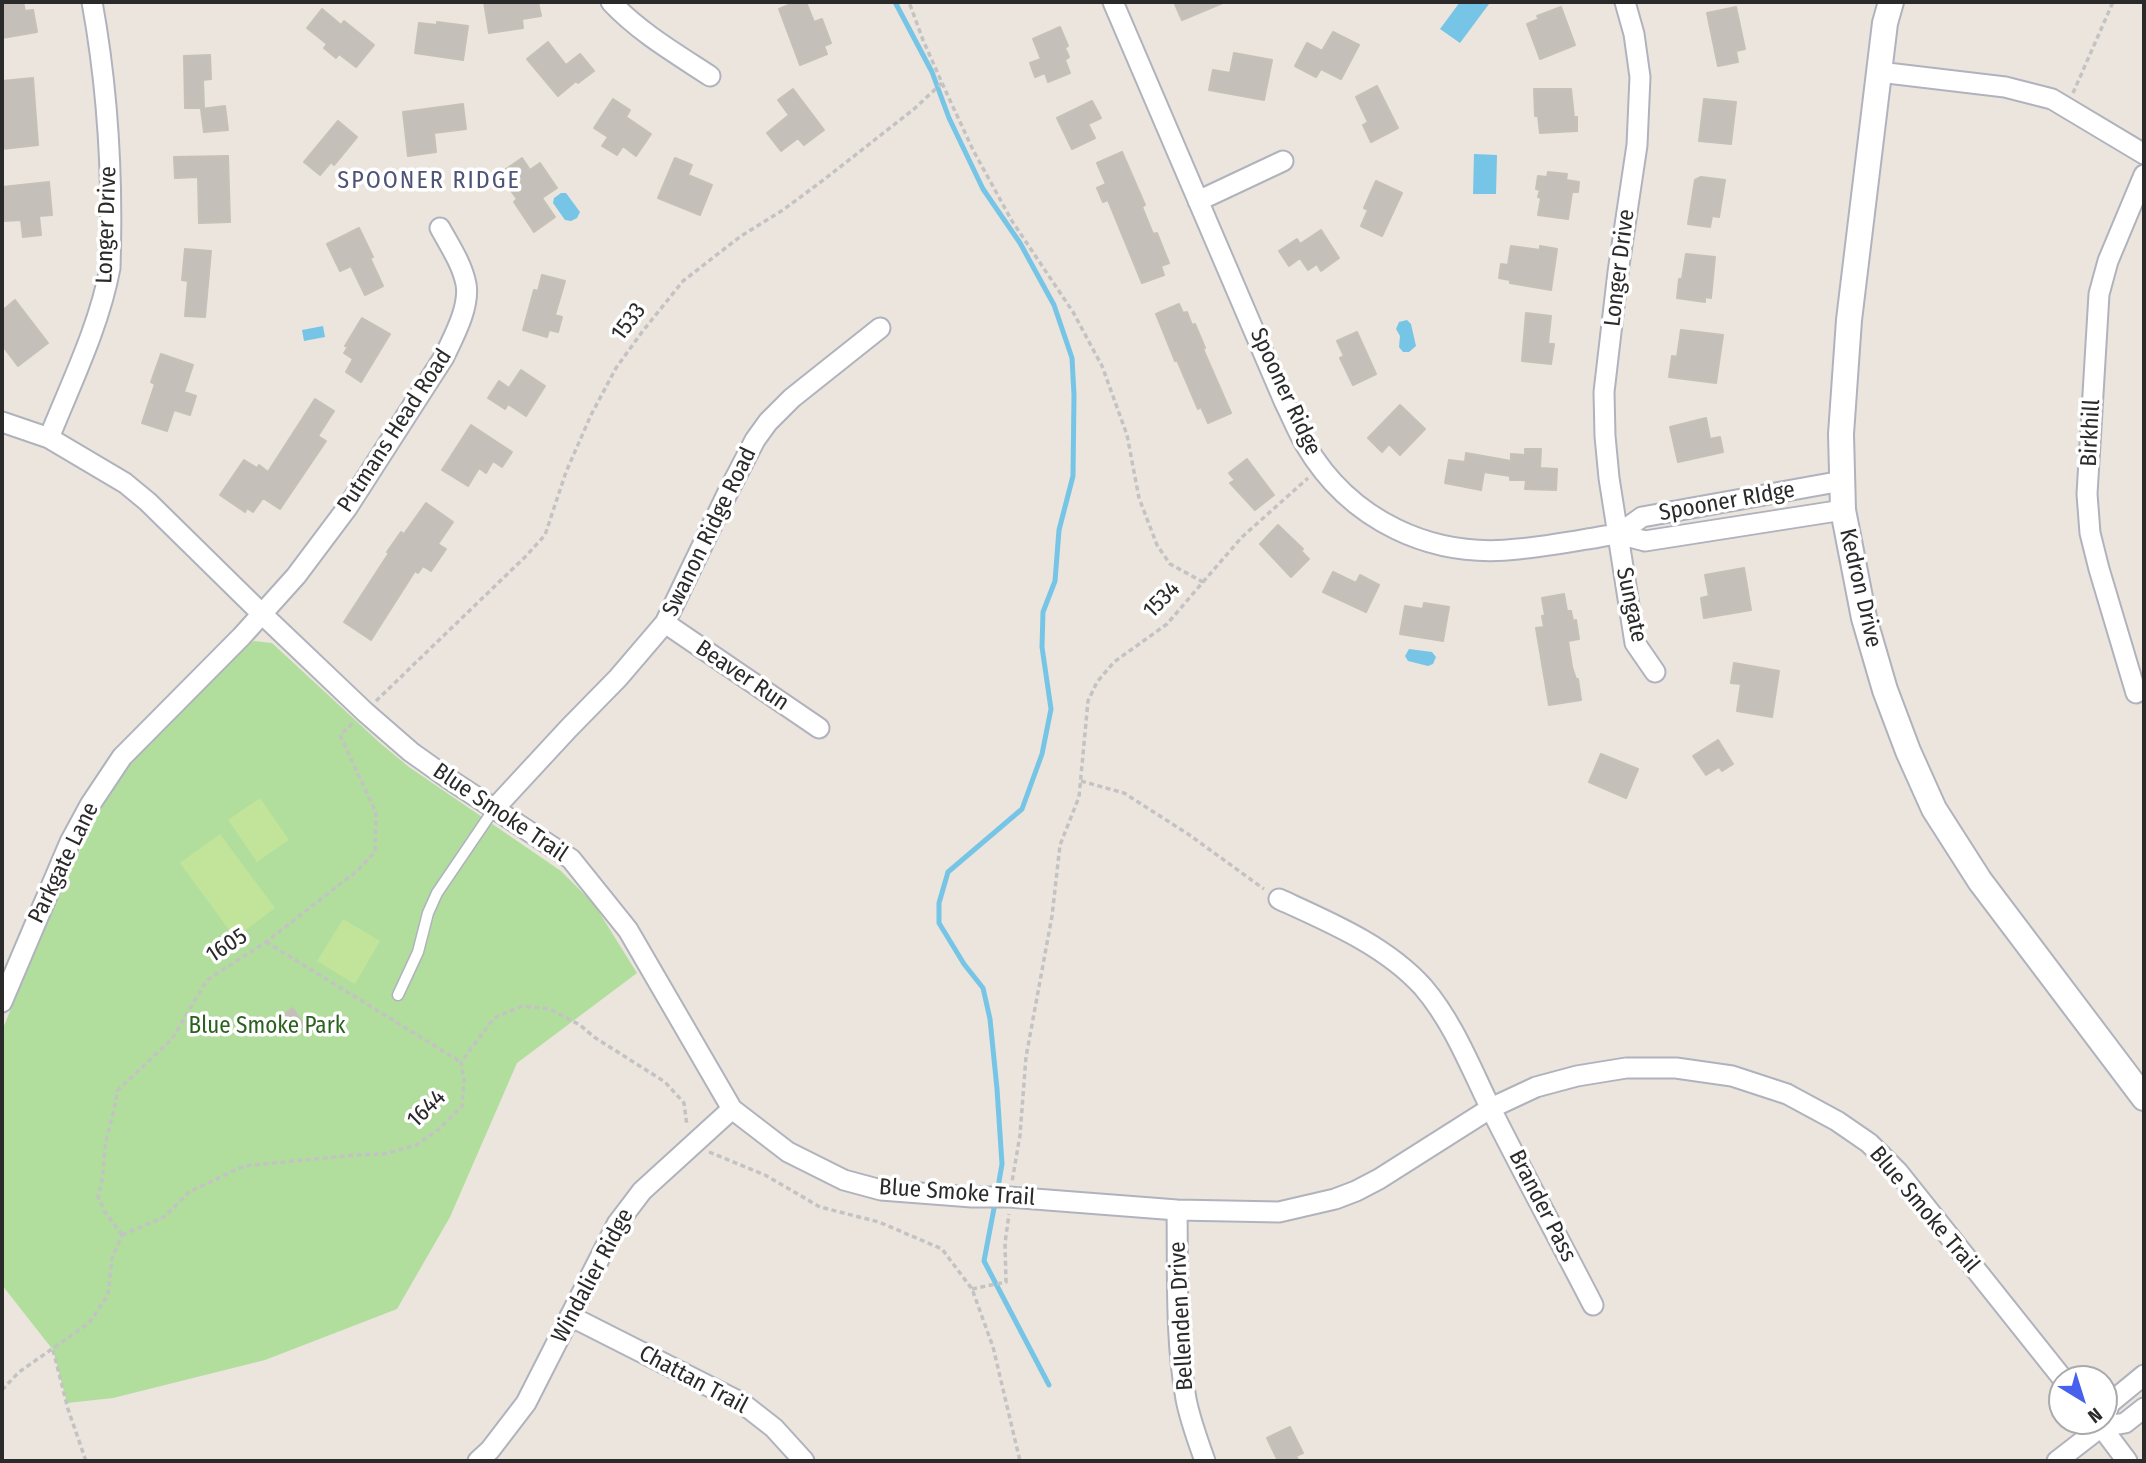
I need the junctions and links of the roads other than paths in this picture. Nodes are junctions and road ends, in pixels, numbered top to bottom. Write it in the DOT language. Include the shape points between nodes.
graph roads {
  1 [pos="92,2"];
  2 [pos="611,2"];
  3 [pos="1113,2"];
  4 [pos="1625,2"];
  5 [pos="1891,2"];
  6 [pos="1880,72"];
  7 [pos="710,76"];
  8 [pos="2144,154"];
  9 [pos="1283,161"];
  10 [pos="2144,175"];
  11 [pos="1198,201"];
  12 [pos="440,228"];
  13 [pos="880,328"];
  14 [pos="2,422"];
  15 [pos="49,438"];
  16 [pos="1842,481"];
  17 [pos="1843,510"];
  18 [pos="1617,535"];
  19 [pos="261,613"];
  20 [pos="665,623"];
  21 [pos="1655,672"];
  22 [pos="2136,693"];
  23 [pos="819,728"];
  24 [pos="494,809"];
  25 [pos="1279,899"];
  26 [pos="398,995"];
  27 [pos="2,1002"];
  28 [pos="2144,1098"];
  29 [pos="1491,1108"];
  30 [pos="732,1109"];
  31 [pos="1177,1210"];
  32 [pos="1593,1305"];
  33 [pos="570,1316"];
  34 [pos="2052,1365"];
  35 [pos="2144,1375"];
  36 [pos="2118,1396"];
  37 [pos="2144,1408"];
  38 [pos="2118,1423"];
  39 [pos="2086,1435"];
  40 [pos="2110,1435"];
  41 [pos="478,1461"];
  42 [pos="804,1461"];
  43 [pos="1205,1461"];
  44 [pos="2057,1461"];
  45 [pos="2127,1461"];
  1 -- 15 [label="street, Longer Drive" via="110,149 110,268 89,342"];
  2 -- 7 [label="street"];
  3 -- 11 [label="street, Spooner Ridge"];
  4 -- 18 [label="street, Longer Drive" via="1640,76 1637,145 1604,392"];
  5 -- 6 [label="street, Kedron Drive"];
  6 -- 8 [label="street" via="2029,92 2066,106"];
  6 -- 16 [label="street, Kedron Drive" via="1844,367"];
  9 -- 11 [label="street"];
  10 -- 22 [label="street, Birkhill" via="2099,294 2087,494 2090,533"];
  11 -- 18 [label="street, Spooner Ridge" via="1306,445 1334,482 1367,513 1409,535 1457,550 1515,550"];
  12 -- 19 [label="street, Putmans Head Road" via="466,285 466,301 453,338 346,508 296,576"];
  13 -- 20 [label="street, Swanon Ridge Road" via="768,422 728,492"];
  14 -- 15 [label="street, Blue Smoke Trail"];
  15 -- 19 [label="street, Blue Smoke Trail" via="148,502"];
  16 -- 17 [label="street, Kedron Drive"];
  16 -- 18 [label="street, Spooner RIdge" via="1642,517"];
  17 -- 18 [label="street, Spooner Ridge" via="1645,541"];
  17 -- 28 [label="street, Kedron Drive" via="1864,618 1885,690 1934,809 1980,881"];
  18 -- 21 [label="street, Sungate" via="1635,643"];
  19 -- 24 [label="street, Blue Smoke Trail" via="411,752"];
  19 -- 27 [label="street, Parkgate Lane" via="122,757 90,805 69,842"];
  20 -- 23 [label="street, Beaver Run"];
  20 -- 24 [label="street, Swanon Ridge Road"];
  24 -- 26 [label="lane" via="437,893"];
  24 -- 30 [label="street, Blue Smoke Trail" via="571,859 609,904"];
  25 -- 29 [label="street, Brander Pass" via="1347,931 1388,956 1422,986 1443,1014"];
  29 -- 31 [label="street, Blue Smoke Trail" via="1379,1179 1335,1199 1279,1212"];
  29 -- 32 [label="street, Brander Pass"];
  29 -- 34 [label="street, Blue Smoke Trail" via="1536,1087 1626,1068 1676,1068 1732,1076 1787,1094 1838,1121 1898,1171"];
  30 -- 31 [label="street, Blue Smoke Trail" via="788,1152 844,1180 881,1190"];
  30 -- 33 [label="street, Windalier Ridge" via="642,1191 617,1224"];
  31 -- 43 [label="street, Bellenden Drive" via="1182,1367 1186,1401"];
  33 -- 41 [label="street, Windalier Ridge" via="526,1403"];
  33 -- 42 [label="street, Chattan Trail" via="742,1403 774,1428"];
  35 -- 36 [label="street"];
  37 -- 38 [label="street" via="2125,1423"];
  39 -- 44 [label="street"];
  40 -- 45 [label="street"];
}
